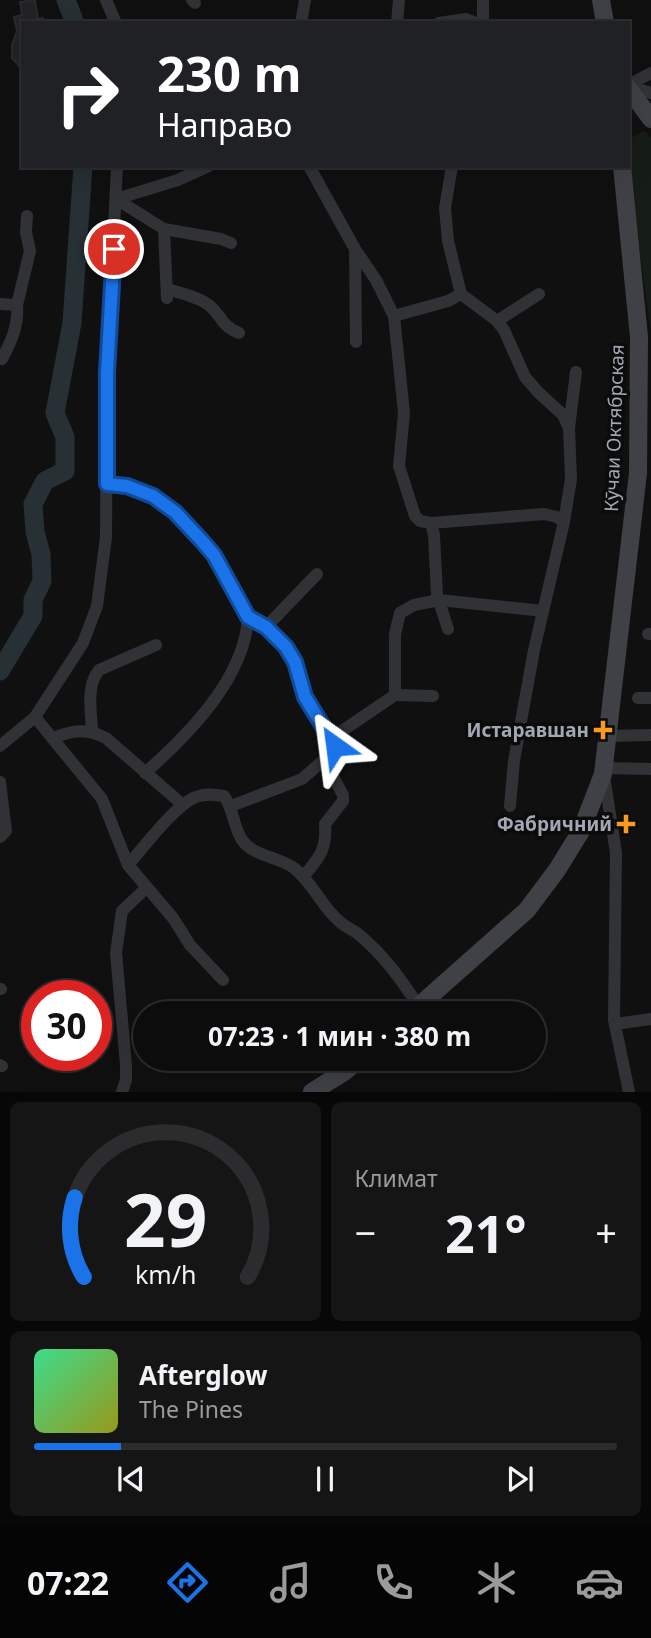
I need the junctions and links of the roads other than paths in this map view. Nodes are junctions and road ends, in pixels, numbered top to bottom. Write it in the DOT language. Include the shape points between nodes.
graph roads {
  1 [pos="106,0"];
  2 [pos="305,0"];
  3 [pos="399,0"];
  4 [pos="483,0"];
  5 [pos="601,0"];
  6 [pos="116,21"];
  7 [pos="302,21"];
  8 [pos="397,21"];
  9 [pos="452,21"];
  10 [pos="472,21"];
  11 [pos="483,21"];
  12 [pos="605,21"];
  13 [pos="651,73"];
  14 [pos="630,86"];
  15 [pos="630,88"];
  16 [pos="630,90"];
  17 [pos="651,93"];
  18 [pos="651,118"];
  19 [pos="117,168"];
  20 [pos="205,168"];
  21 [pos="310,168"];
  22 [pos="452,168"];
  23 [pos="622,168"];
  24 [pos="116,199"];
  25 [pos="27,216"];
  26 [pos="164,229"];
  27 [pos="231,243"];
  28 [pos="355,249"];
  29 [pos="461,294"];
  30 [pos="539,294"];
  31 [pos="0,304"];
  32 [pos="17,305"];
  33 [pos="394,316"];
  34 [pos="497,321"];
  35 [pos="239,333"];
  36 [pos="356,342"];
  37 [pos="2,359"];
  38 [pos="576,372"];
  39 [pos="569,428"];
  40 [pos="107,484"];
  41 [pos="564,522"];
  42 [pos="431,523"];
  43 [pos="317,574"];
  44 [pos="439,600"];
  45 [pos="543,611"];
  46 [pos="248,617"];
  47 [pos="266,627"];
  48 [pos="447,629"];
  49 [pos="156,645"];
  50 [pos="395,695"];
  51 [pos="433,696"];
  52 [pos="35,717"];
  53 [pos="92,730"];
  54 [pos="651,735"];
  55 [pos="608,736"];
  56 [pos="53,738"];
  57 [pos="0,746"];
  58 [pos="335,746"];
  59 [pos="324,760"];
  60 [pos="651,769"];
  61 [pos="604,771"];
  62 [pos="145,773"];
  63 [pos="0,782"];
  64 [pos="183,804"];
  65 [pos="231,806"];
  66 [pos="510,806"];
  67 [pos="0,836"];
  68 [pos="128,865"];
  69 [pos="303,877"];
  70 [pos="146,888"];
  71 [pos="223,980"];
  72 [pos="411,1001"];
  73 [pos="425,1001"];
  74 [pos="651,1019"];
  75 [pos="615,1024"];
  76 [pos="345,1071"];
  77 [pos="122,1092"];
  78 [pos="312,1092"];
  79 [pos="629,1092"];
  1 -- 6 [label="street"];
  2 -- 7 [label="street"];
  3 -- 8 [label="street"];
  4 -- 11 [label="street"];
  5 -- 12 [label="main road"];
  9 -- 10 [label="street"];
  13 -- 14 [label="street"];
  15 -- 17 [label="street"];
  16 -- 18 [label="main road"];
  19 -- 24 [label="street"];
  20 -- 24 [label="street"];
  21 -- 28 [label="street"];
  22 -- 29 [label="street" via="445,208"];
  23 -- 55 [label="main road, Кӯчаи Октябрская" via="639,337 638,473"];
  24 -- 26 [label="street"];
  24 -- 40 [label="street" via="107,373"];
  25 -- 32 [label="street" via="30,251"];
  26 -- 27 [label="street"];
  26 -- 35 [label="street" via="167,293 210,306 219,320"];
  28 -- 33 [label="street"];
  28 -- 36 [label="street"];
  29 -- 33 [label="street"];
  29 -- 34 [label="street"];
  30 -- 34 [label="street"];
  31 -- 32 [label="street"];
  32 -- 37 [label="street" via="18,316"];
  33 -- 42 [label="street" via="404,413 399,466 415,516"];
  34 -- 39 [label="street" via="525,377 563,415"];
  38 -- 39 [label="street"];
  39 -- 41 [label="street" via="571,479"];
  40 -- 46 [label="street" via="153,496 175,512 214,555"];
  40 -- 52 [label="street" via="97,606 83,643"];
  41 -- 42 [label="street" via="544,514"];
  41 -- 45 [label="street"];
  42 -- 44 [label="street"];
  43 -- 47 [label="street"];
  44 -- 45 [label="street"];
  44 -- 48 [label="street"];
  44 -- 50 [label="street" via="400,613 395,634"];
  45 -- 66 [label="street" via="514,761"];
  46 -- 47 [label="street"];
  46 -- 62 [label="street" via="245,638 223,685 183,739"];
  47 -- 58 [label="street" via="295,662 305,697"];
  49 -- 53 [label="street" via="99,670 91,702"];
  50 -- 51 [label="street"];
  50 -- 58 [label="street" via="340,733"];
  52 -- 56 [label="street"];
  52 -- 57 [label="street"];
  53 -- 56 [label="street"];
  53 -- 62 [label="street"];
  54 -- 55 [label="street"];
  55 -- 61 [label="main road, Кӯчаи Октябрская"];
  56 -- 68 [label="street" via="102,799"];
  58 -- 59 [label="street"];
  59 -- 65 [label="street" via="302,779"];
  59 -- 69 [label="street" via="344,801 325,824 325,846"];
  60 -- 61 [label="street"];
  61 -- 73 [label="main road, Кӯчаи Октябрская" via="581,831 527,910"];
  61 -- 75 [label="street" via="616,853"];
  62 -- 64 [label="street"];
  63 -- 67 [label="street" via="6,831"];
  64 -- 65 [label="street" via="211,794 224,796"];
  64 -- 68 [label="street"];
  65 -- 69 [label="street" via="244,842"];
  68 -- 70 [label="street"];
  69 -- 72 [label="street" via="339,922 367,942 398,974"];
  70 -- 71 [label="street"];
  70 -- 77 [label="street" via="122,911 116,953 126,1065"];
  74 -- 75 [label="street"];
  75 -- 79 [label="street"];
  76 -- 78 [label="main road"];
}
